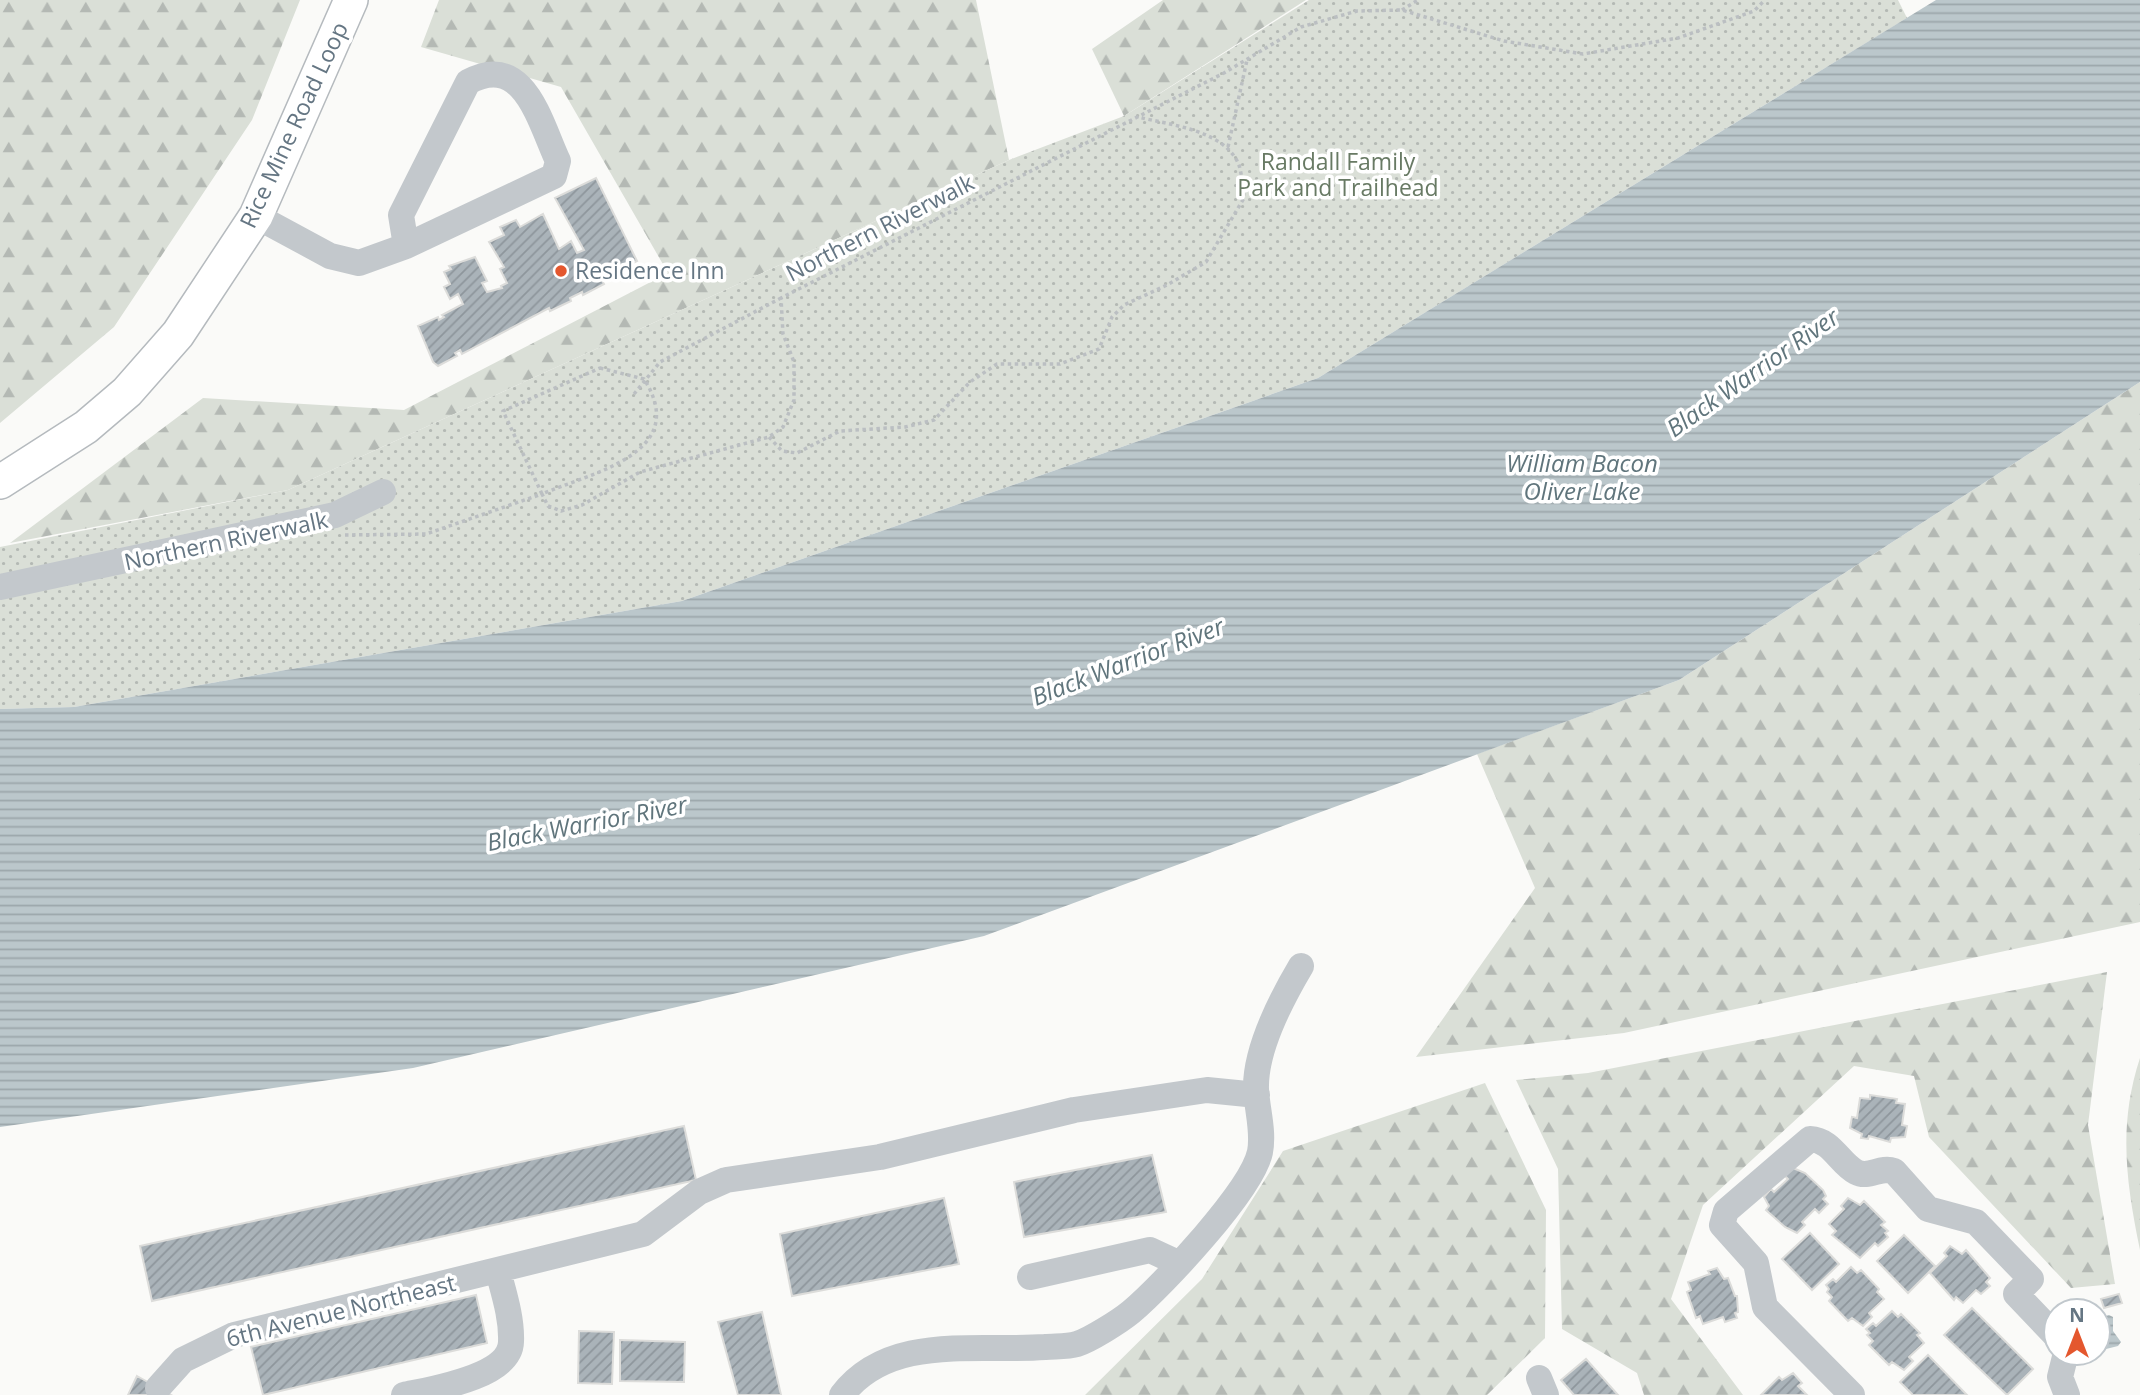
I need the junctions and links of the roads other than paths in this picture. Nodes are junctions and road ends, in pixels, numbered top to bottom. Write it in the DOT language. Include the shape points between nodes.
graph roads {
  1 [pos="351,0"];
  2 [pos="256,216"];
  3 [pos="406,246"];
  4 [pos="0,482"];
  5 [pos="383,492"];
  6 [pos="0,587"];
  7 [pos="1301,966"];
  8 [pos="1257,1095"];
  9 [pos="1174,1267"];
  10 [pos="498,1271"];
  11 [pos="1030,1277"];
  12 [pos="2042,1321"];
  13 [pos="2062,1367"];
  14 [pos="158,1388"];
  15 [pos="404,1395"];
  16 [pos="842,1395"];
  17 [pos="1852,1395"];
  18 [pos="2067,1395"];
  1 -- 2 [label="main road, Rice Mine Road Loop"];
  2 -- 3 [label="street" via="330,256 359,263"];
  2 -- 4 [label="main road, Rice Mine Road Loop" via="178,334 127,393 86,427"];
  3 -- 3 [label="street" via="554,176 558,161 518,81 485,73 468,82 401,215"];
  5 -- 6 [label="street" via="335,515"];
  7 -- 8 [label="street" via="1279,1003 1260,1064"];
  8 -- 9 [label="street" via="1260,1152 1253,1171 1231,1205"];
  8 -- 10 [label="street, 6th Avenue Northeast" via="1207,1090 1074,1110 880,1157 726,1180 699,1192 643,1234"];
  9 -- 11 [label="street" via="1150,1250"];
  9 -- 16 [label="street" via="1130,1312 1077,1345 908,1353 868,1369"];
  10 -- 14 [label="street, 6th Avenue Northeast" via="234,1335 183,1360"];
  10 -- 15 [label="street" via="511,1344 506,1358 485,1373"];
  12 -- 17 [label="street" via="2016,1294 2031,1279 1976,1222 1928,1209 1894,1171 1856,1172 1826,1144 1810,1139 1726,1211 1722,1225 1756,1263 1765,1307"];
  13 -- 18 [label="street" via="2060,1377"];
}
